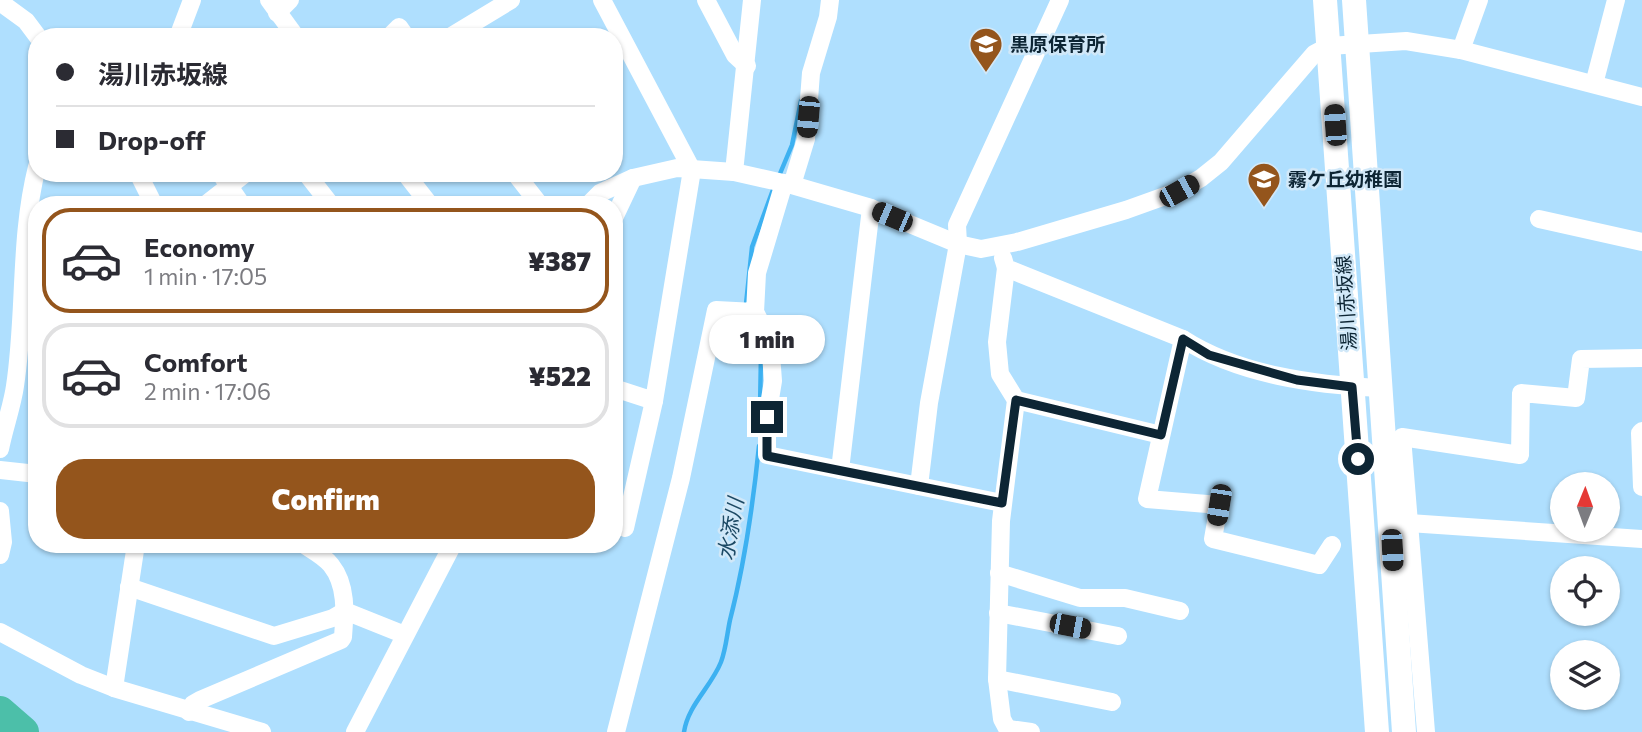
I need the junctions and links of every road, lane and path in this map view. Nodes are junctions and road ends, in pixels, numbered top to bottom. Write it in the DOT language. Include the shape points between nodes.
graph roads {
  1 [pos="191,0"];
  2 [pos="511,0"];
  3 [pos="602,0"];
  4 [pos="706,0"];
  5 [pos="752,0"];
  6 [pos="830,0"];
  7 [pos="1060,0"];
  8 [pos="1325,0"];
  9 [pos="1354,0"];
  10 [pos="1479,0"];
  11 [pos="1616,0"];
  12 [pos="0,2"];
  13 [pos="279,4"];
  14 [pos="31,28"];
  15 [pos="181,28"];
  16 [pos="291,28"];
  17 [pos="465,28"];
  18 [pos="617,28"];
  19 [pos="623,40"];
  20 [pos="1356,46"];
  21 [pos="1329,47"];
  22 [pos="1461,50"];
  23 [pos="747,66"];
  24 [pos="1594,84"];
  25 [pos="1642,97"];
  26 [pos="692,170"];
  27 [pos="734,172"];
  28 [pos="633,178"];
  29 [pos="223,182"];
  30 [pos="313,182"];
  31 [pos="412,182"];
  32 [pos="522,182"];
  33 [pos="788,184"];
  34 [pos="212,196"];
  35 [pos="324,196"];
  36 [pos="423,196"];
  37 [pos="533,196"];
  38 [pos="597,196"];
  39 [pos="623,199"];
  40 [pos="871,208"];
  41 [pos="1539,219"];
  42 [pos="1642,242"];
  43 [pos="958,244"];
  44 [pos="998,245"];
  45 [pos="1006,268"];
  46 [pos="28,275"];
  47 [pos="755,312"];
  48 [pos="1183,339"];
  49 [pos="1642,358"];
  50 [pos="1352,387"];
  51 [pos="1381,388"];
  52 [pos="623,391"];
  53 [pos="1016,400"];
  54 [pos="654,401"];
  55 [pos="1642,430"];
  56 [pos="1161,435"];
  57 [pos="0,449"];
  58 [pos="0,470"];
  59 [pos="840,470"];
  60 [pos="28,473"];
  61 [pos="919,486"];
  62 [pos="1642,487"];
  63 [pos="1002,503"];
  64 [pos="0,510"];
  65 [pos="1409,523"];
  66 [pos="625,528"];
  67 [pos="1642,538"];
  68 [pos="1332,545"];
  69 [pos="135,553"];
  70 [pos="316,553"];
  71 [pos="448,553"];
  72 [pos="0,555"];
  73 [pos="999,573"];
  74 [pos="129,587"];
  75 [pos="345,611"];
  76 [pos="1180,611"];
  77 [pos="998,613"];
  78 [pos="0,632"];
  79 [pos="405,635"];
  80 [pos="1118,636"];
  81 [pos="996,679"];
  82 [pos="114,688"];
  83 [pos="1112,702"];
  84 [pos="0,712"];
  85 [pos="189,712"];
  86 [pos="1009,730"];
  87 [pos="23,732"];
  88 [pos="262,732"];
  89 [pos="355,732"];
  90 [pos="616,732"];
  91 [pos="1031,732"];
  92 [pos="1377,732"];
  93 [pos="1404,732"];
  94 [pos="1426,732"];
  1 -- 15 [label="street"];
  2 -- 17 [label="street"];
  3 -- 18 [label="street"];
  4 -- 23 [label="street" via="735,55"];
  5 -- 23 [label="street"];
  6 -- 33 [label="street" via="811,73 806,139"];
  7 -- 43 [label="street" via="957,225"];
  8 -- 21 [label="main road, 湯川赤坂線"];
  9 -- 20 [label="main road, 湯川赤坂線"];
  10 -- 22 [label="street"];
  11 -- 24 [label="street"];
  12 -- 14 [label="street"];
  13 -- 16 [label="street"];
  19 -- 26 [label="street"];
  20 -- 21 [label="street"];
  20 -- 22 [label="street" via="1406,41"];
  20 -- 51 [label="main road, 湯川赤坂線"];
  21 -- 44 [label="street" via="1314,54 1221,162 1201,178 1126,210"];
  21 -- 50 [label="main road, 湯川赤坂線"];
  22 -- 24 [label="street"];
  23 -- 27 [label="street"];
  24 -- 25 [label="street"];
  26 -- 27 [label="street"];
  26 -- 28 [label="street" via="677,168"];
  26 -- 54 [label="street"];
  27 -- 33 [label="street"];
  28 -- 38 [label="street"];
  28 -- 39 [label="street"];
  29 -- 34 [label="street"];
  30 -- 35 [label="street"];
  31 -- 36 [label="street"];
  32 -- 37 [label="street"];
  33 -- 40 [label="street"];
  33 -- 47 [label="street" via="757,273"];
  40 -- 43 [label="street"];
  40 -- 59 [label="street"];
  41 -- 42 [label="street"];
  43 -- 44 [label="street"];
  43 -- 61 [label="street"];
  44 -- 45 [label="street"];
  45 -- 48 [label="street"];
  45 -- 53 [label="street" via="998,353 1000,374"];
  46 -- 57 [label="street" via="15,388"];
  47 -- 59 [label="street" via="770,341 773,381 767,456"];
  47 -- 90 [label="street" via="716,310 681,478"];
  48 -- 50 [label="street" via="1209,355 1297,380"];
  48 -- 56 [label="street"];
  49 -- 65 [label="street" via="1581,359 1576,398 1521,393 1520,455 1402,437"];
  50 -- 51 [label="street"];
  50 -- 92 [label="main road, 湯川赤坂線"];
  51 -- 93 [label="main road, 湯川赤坂線"];
  52 -- 54 [label="street"];
  53 -- 56 [label="street"];
  53 -- 63 [label="street"];
  54 -- 66 [label="street"];
  55 -- 62 [label="street"];
  56 -- 68 [label="street" via="1147,499 1219,505 1213,539 1319,565"];
  58 -- 60 [label="street"];
  59 -- 61 [label="street"];
  61 -- 63 [label="street"];
  63 -- 73 [label="street"];
  64 -- 72 [label="street"];
  65 -- 67 [label="street"];
  65 -- 94 [label="street"];
  69 -- 74 [label="street"];
  70 -- 75 [label="street" via="335,572"];
  71 -- 79 [label="street"];
  73 -- 76 [label="street" via="1080,598 1125,598"];
  73 -- 77 [label="street"];
  74 -- 75 [label="street" via="274,636"];
  74 -- 82 [label="street"];
  75 -- 79 [label="street"];
  75 -- 85 [label="street" via="341,640 200,700"];
  77 -- 80 [label="street"];
  77 -- 81 [label="street"];
  78 -- 82 [label="street"];
  79 -- 89 [label="street"];
  81 -- 83 [label="street"];
  81 -- 86 [label="street" via="1002,719"];
  82 -- 85 [label="street"];
  84 -- 87 [label="highway"];
  85 -- 88 [label="street"];
  86 -- 91 [label="street"];
}
